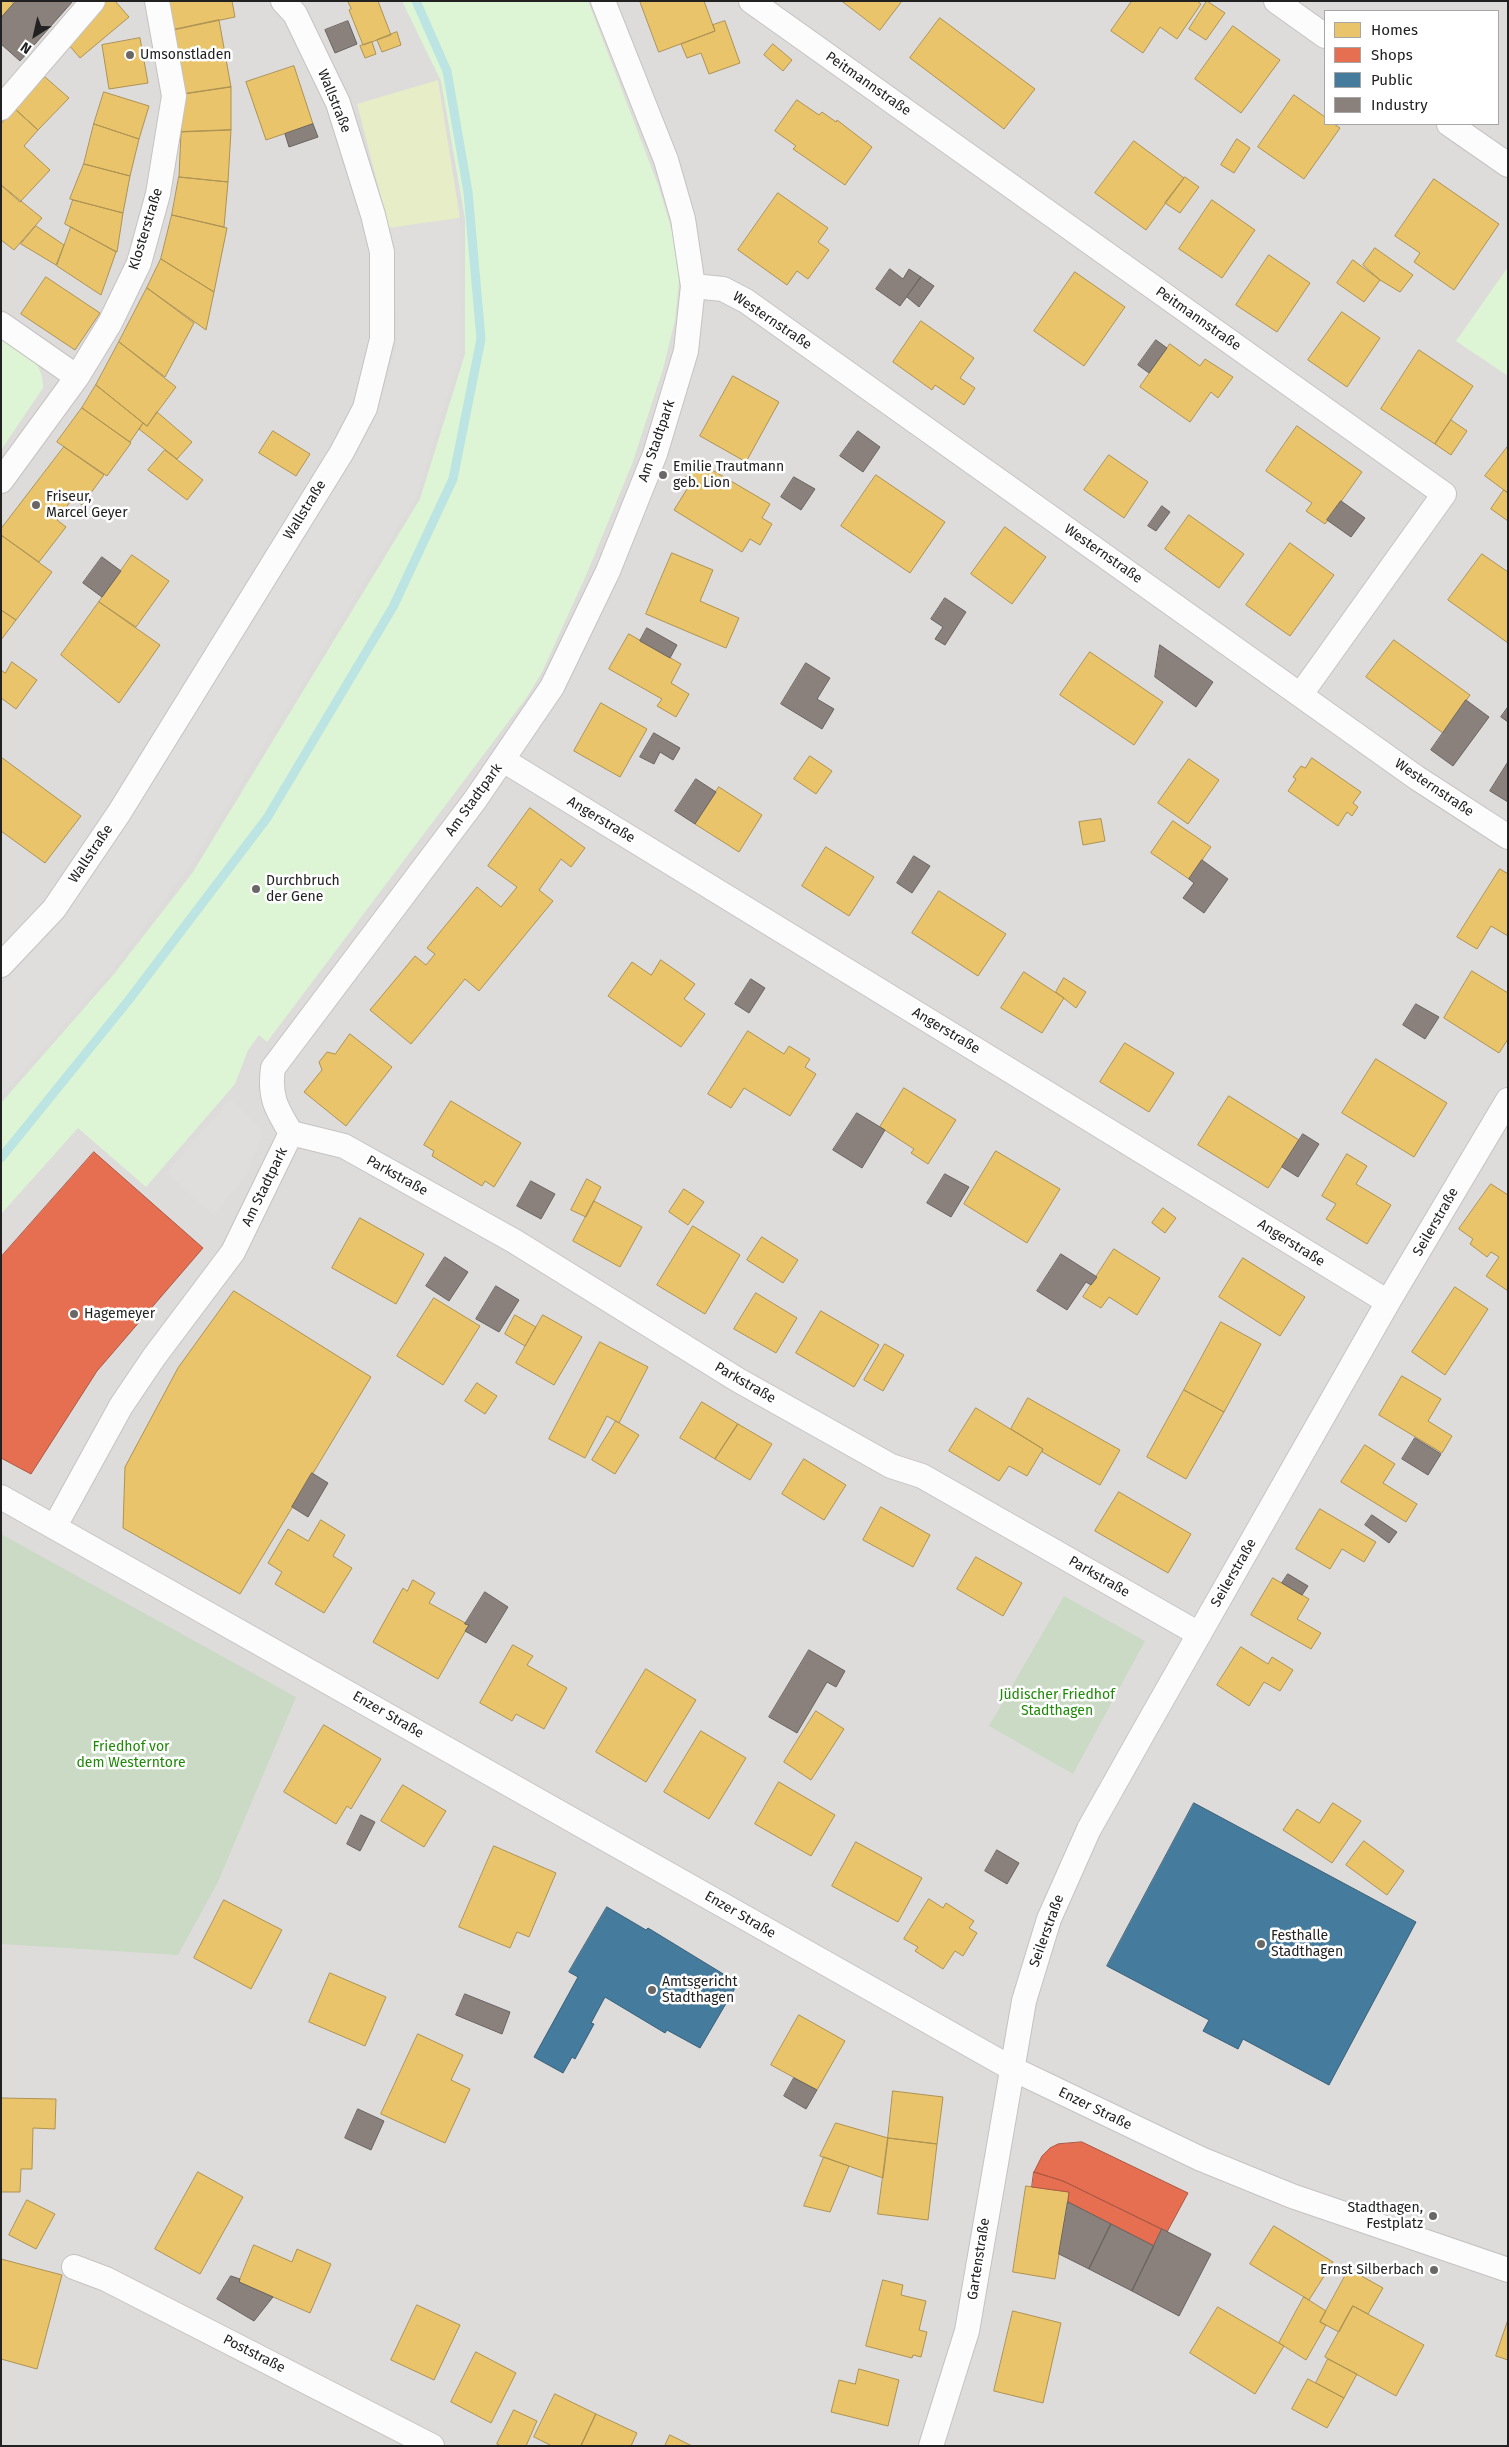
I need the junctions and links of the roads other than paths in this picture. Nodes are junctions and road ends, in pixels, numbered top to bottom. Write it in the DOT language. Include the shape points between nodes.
graph roads {
  1 [pos="93,1"];
  2 [pos="157,1"];
  3 [pos="283,1"];
  4 [pos="603,1"];
  5 [pos="751,1"];
  6 [pos="1276,1"];
  7 [pos="1324,35"];
  8 [pos="1,108"];
  9 [pos="1450,125"];
  10 [pos="1508,165"];
  11 [pos="693,286"];
  12 [pos="1,324"];
  13 [pos="77,377"];
  14 [pos="1,481"];
  15 [pos="1301,694"];
  16 [pos="504,760"];
  17 [pos="1508,837"];
  18 [pos="1,965"];
  19 [pos="1508,1100"];
  20 [pos="291,1133"];
  21 [pos="1388,1302"];
  22 [pos="1,1497"];
  23 [pos="55,1526"];
  24 [pos="1200,1634"];
  25 [pos="1011,2068"];
  26 [pos="74,2267"];
  27 [pos="1508,2270"];
  28 [pos="432,2446"];
  29 [pos="931,2446"];
  1 -- 8 [label="street"];
  2 -- 13 [label="street, Klosterstraße" via="174,96 158,194 139,262 110,323"];
  3 -- 18 [label="street, Wallstraße" via="294,14 338,104 382,252 382,339 365,408 342,452 119,813 54,909"];
  4 -- 11 [label="street, Am Stadtpark" via="666,160 682,219"];
  5 -- 15 [label="street, Peitmannstraße" via="1444,494"];
  6 -- 7 [label="street"];
  9 -- 10 [label="street"];
  11 -- 15 [label="street, Westernstraße" via="723,289 746,301"];
  11 -- 16 [label="street, Am Stadtpark" via="686,351 654,454 619,544 552,687"];
  12 -- 13 [label="street"];
  13 -- 14 [label="street, Klosterstraße"];
  15 -- 17 [label="street, Westernstraße" via="1417,778"];
  16 -- 20 [label="street, Am Stadtpark" via="273,1068 270,1089 276,1108"];
  16 -- 21 [label="street, Angerstraße"];
  19 -- 21 [label="street, Seilerstraße"];
  20 -- 23 [label="street, Am Stadtpark" via="233,1252 121,1406"];
  20 -- 24 [label="street, Parkstraße" via="344,1146 514,1241 738,1380 891,1466 922,1476"];
  21 -- 24 [label="street, Seilerstraße"];
  22 -- 23 [label="street, Enzer Straße"];
  23 -- 25 [label="street, Enzer Straße"];
  24 -- 25 [label="street, Seilerstraße" via="1089,1829 1050,1919 1024,2001"];
  25 -- 27 [label="street, Enzer Straße" via="1219,2166 1323,2207"];
  25 -- 29 [label="street, Gartenstraße" via="967,2331"];
  26 -- 28 [label="street, Poststraße" via="106,2279"];
}
